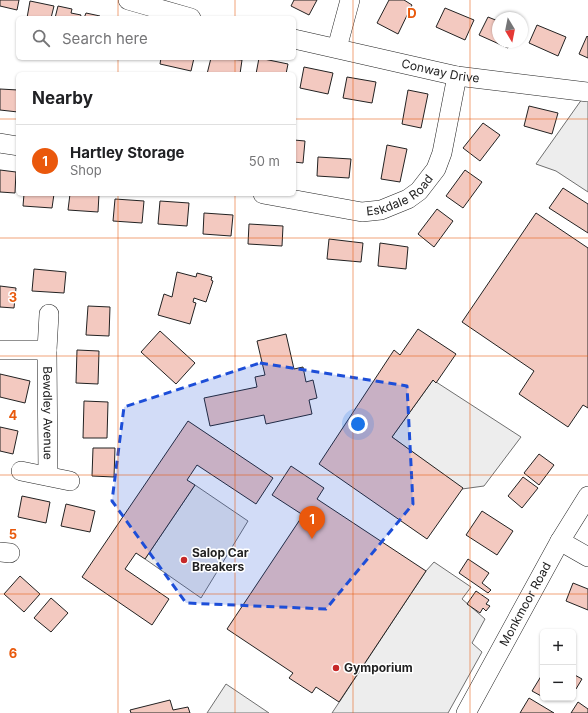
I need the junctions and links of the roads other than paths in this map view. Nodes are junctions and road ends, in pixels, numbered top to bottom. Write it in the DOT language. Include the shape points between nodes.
graph roads {
  1 [pos="128,0"];
  2 [pos="350,0"];
  3 [pos="184,16"];
  4 [pos="296,39"];
  5 [pos="337,48"];
  6 [pos="457,76"];
  7 [pos="588,92"];
  8 [pos="0,143"];
  9 [pos="16,146"];
  10 [pos="274,196"];
  11 [pos="49,314"];
  12 [pos="0,350"];
  13 [pos="47,350"];
  14 [pos="21,471"];
  15 [pos="48,476"];
  16 [pos="70,481"];
  17 [pos="588,496"];
  18 [pos="560,541"];
  19 [pos="588,557"];
  20 [pos="466,713"];
  1 -- 3 [label="street"];
  2 -- 5 [label="street"];
  4 -- 5 [label="street, Conway Drive"];
  5 -- 6 [label="street, Conway Drive"];
  6 -- 7 [label="street, Conway Drive"];
  6 -- 10 [label="street, Eskdale Road" via="442,153 436,169 419,191 408,199 381,210 362,212"];
  8 -- 9 [label="street"];
  11 -- 13 [label="street, Bewdley Avenue"];
  12 -- 13 [label="street, Bewdley Avenue"];
  13 -- 15 [label="street, Bewdley Avenue"];
  14 -- 15 [label="street, Bewdley Avenue"];
  15 -- 16 [label="street, Bewdley Avenue"];
  17 -- 18 [label="street, Monkmoor Road"];
  18 -- 19 [label="street"];
  18 -- 20 [label="street, Monkmoor Road"];
}
